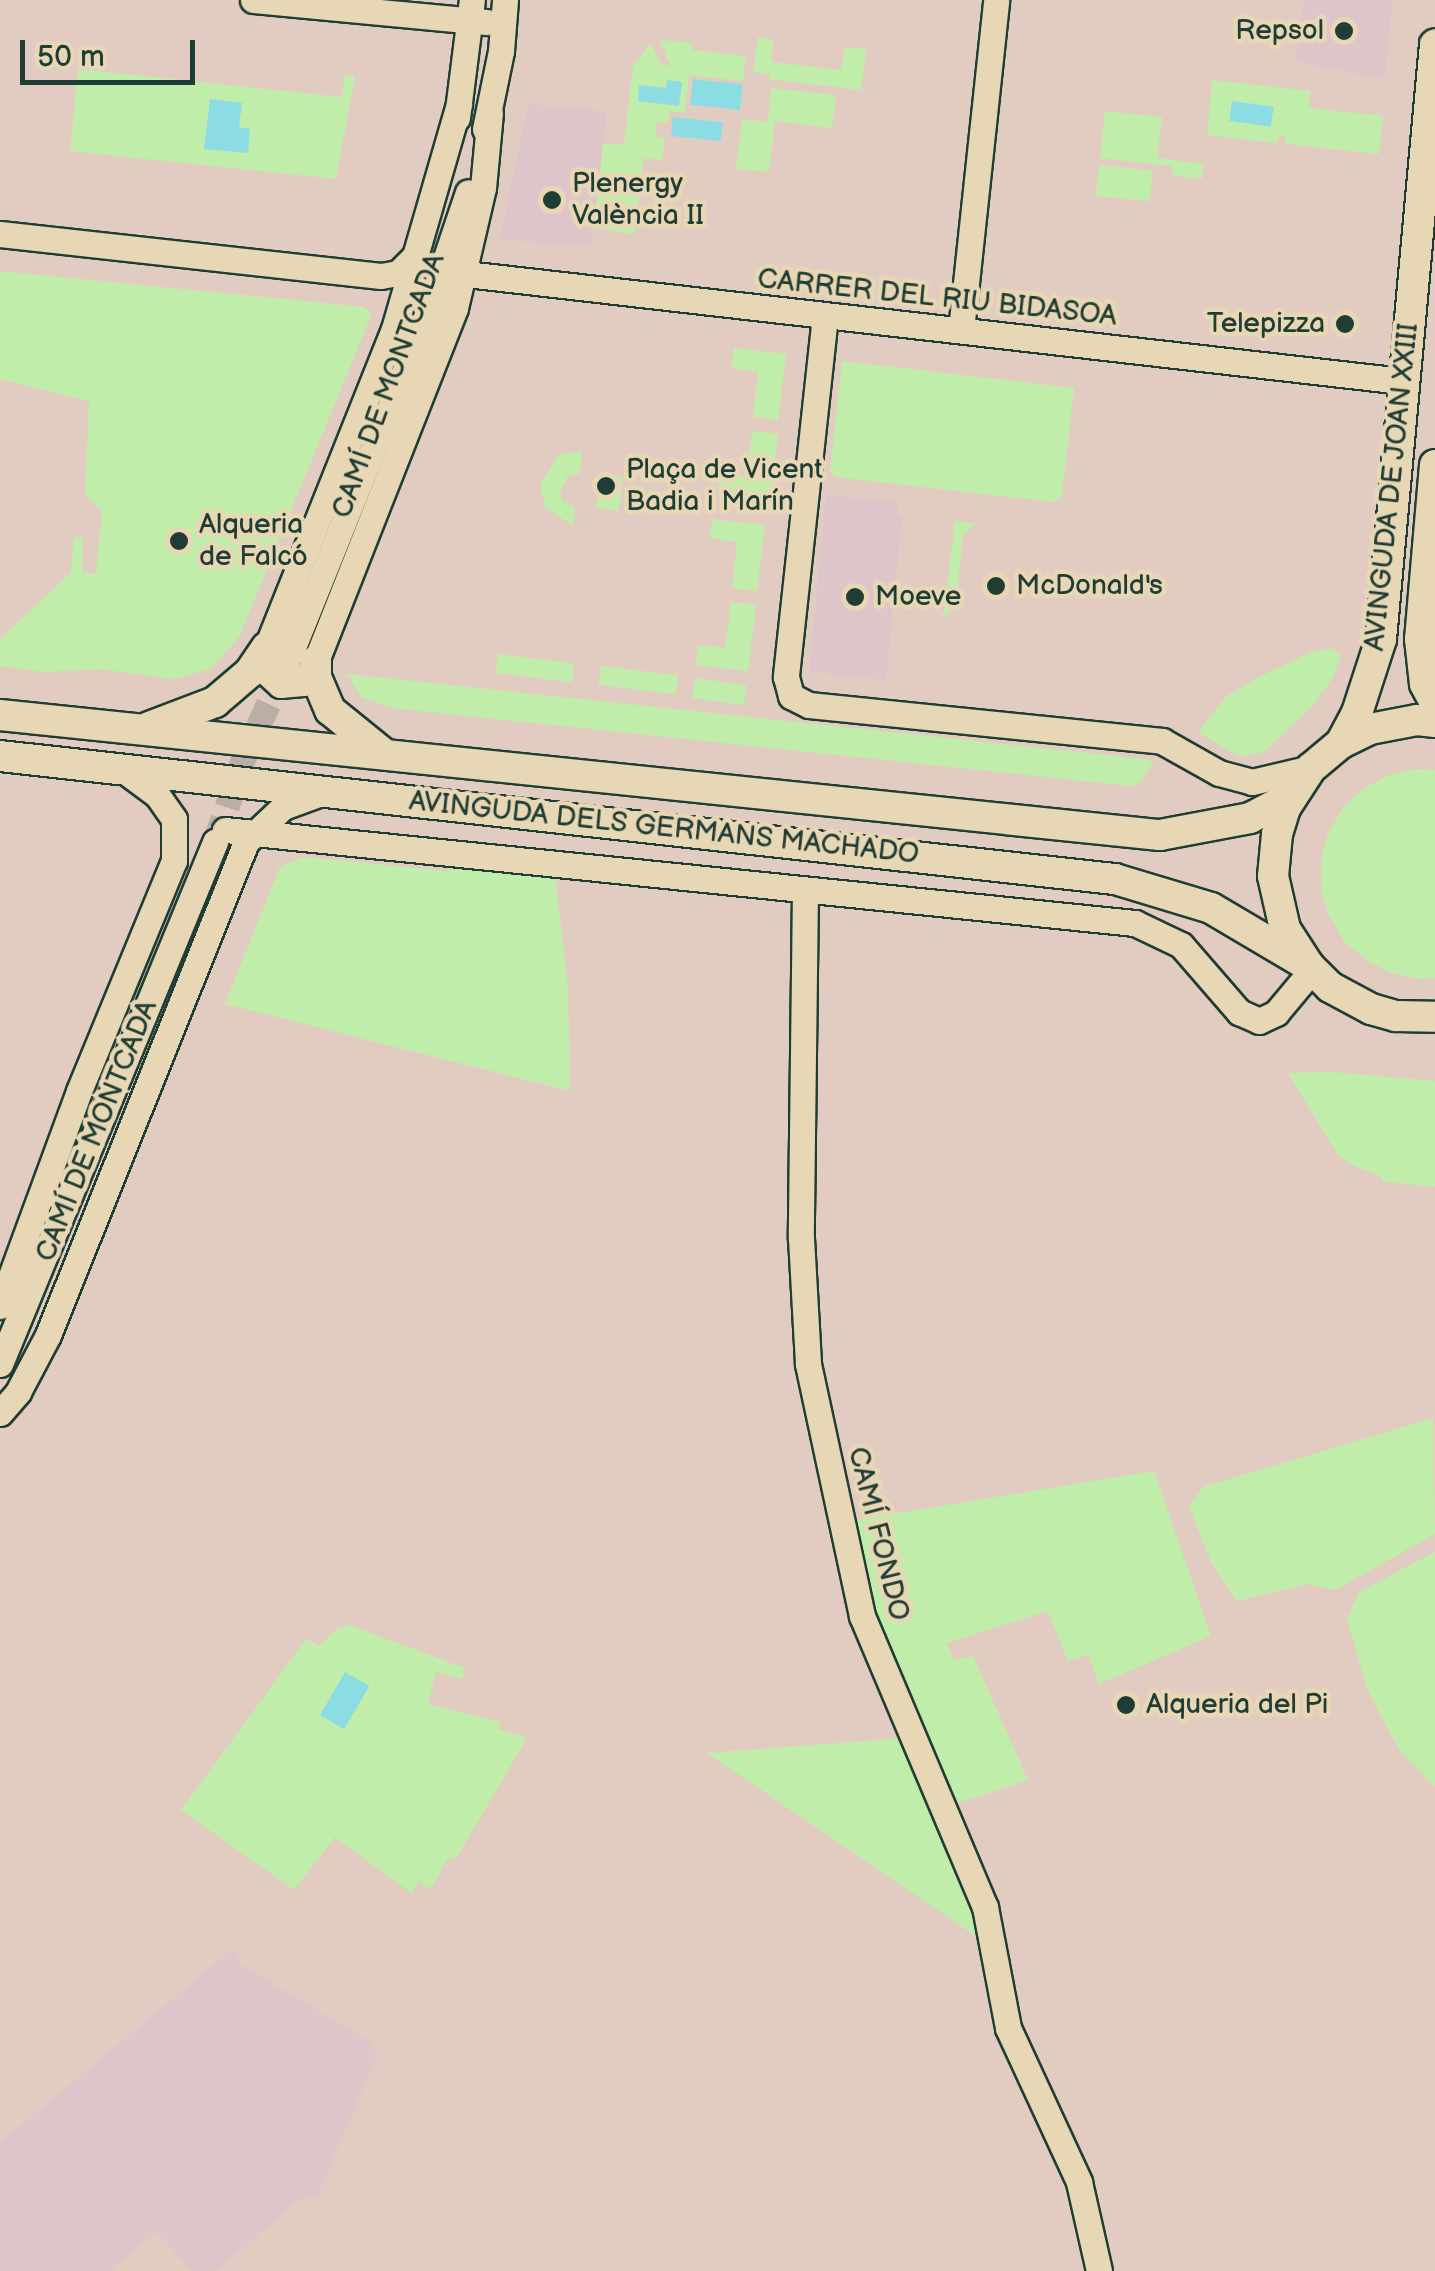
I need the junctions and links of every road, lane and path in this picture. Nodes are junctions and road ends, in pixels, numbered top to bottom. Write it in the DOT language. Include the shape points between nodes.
graph roads {
  1 [pos="254,0"];
  2 [pos="996,0"];
  3 [pos="472,10"];
  4 [pos="504,12"];
  5 [pos="1435,44"];
  6 [pos="459,104"];
  7 [pos="0,234"];
  8 [pos="416,255"];
  9 [pos="453,273"];
  10 [pos="825,316"];
  11 [pos="960,330"];
  12 [pos="1402,381"];
  13 [pos="1435,465"];
  14 [pos="275,660"];
  15 [pos="316,661"];
  16 [pos="1435,704"];
  17 [pos="0,715"];
  18 [pos="1435,722"];
  19 [pos="140,730"];
  20 [pos="1341,744"];
  21 [pos="0,756"];
  22 [pos="387,756"];
  23 [pos="1312,768"];
  24 [pos="122,769"];
  25 [pos="330,791"];
  26 [pos="1292,796"];
  27 [pos="277,812"];
  28 [pos="253,834"];
  29 [pos="220,836"];
  30 [pos="293,839"];
  31 [pos="174,861"];
  32 [pos="236,864"];
  33 [pos="805,890"];
  34 [pos="1310,968"];
  35 [pos="1435,1019"];
  36 [pos="0,1306"];
  37 [pos="0,1364"];
  38 [pos="0,1413"];
  39 [pos="1099,2271"];
  1 -- 3 [label="street"];
  2 -- 11 [label="street"];
  3 -- 4 [label="street"];
  3 -- 6 [label="street, CAMÍ DE MONTCADA"];
  4 -- 9 [label="street, CAMÍ DE MONTCADA" via="490,113"];
  5 -- 12 [label="main road, AVINGUDA DE JOAN XXIII"];
  6 -- 8 [label="street, CAMÍ DE MONTCADA"];
  6 -- 9 [label="street, CAMÍ DE MONTCADA"];
  7 -- 8 [label="street" via="380,276 398,273"];
  8 -- 14 [label="street, CAMÍ DE MONTCADA"];
  9 -- 10 [label="street, CARRER DEL RIU BIDASOA"];
  9 -- 14 [label="street, CAMÍ DE MONTCADA"];
  9 -- 15 [label="street, CAMÍ DE MONTCADA"];
  10 -- 11 [label="street, CARRER DEL RIU BIDASOA"];
  10 -- 23 [label="street" via="786,677 791,696 809,705 1162,741 1219,773 1252,782"];
  11 -- 12 [label="street, CARRER DEL RIU BIDASOA"];
  12 -- 20 [label="main road, AVINGUDA DE JOAN XXIII" via="1381,639"];
  13 -- 16 [label="main road, AVINGUDA DE JOAN XXIII" via="1420,639 1425,684"];
  14 -- 15 [label="street" via="266,672 280,686 302,683"];
  14 -- 19 [label="main road" via="216,702"];
  15 -- 22 [label="main road" via="330,710"];
  17 -- 19 [label="main road, AVINGUDA DELS GERMANS MACHADO"];
  18 -- 20 [label="main road" via="1390,724"];
  19 -- 22 [label="main road, AVINGUDA DELS GERMANS MACHADO"];
  20 -- 23 [label="main road"];
  21 -- 24 [label="main road, AVINGUDA DELS GERMANS MACHADO"];
  22 -- 26 [label="main road, AVINGUDA DELS GERMANS MACHADO" via="1160,835 1250,818"];
  23 -- 26 [label="main road"];
  24 -- 25 [label="main road, AVINGUDA DELS GERMANS MACHADO"];
  24 -- 31 [label="street, CAMÍ DE MONTCADA" via="157,795 174,819"];
  25 -- 27 [label="street, CAMÍ DE MONTCADA"];
  25 -- 34 [label="main road, AVINGUDA DELS GERMANS MACHADO" via="1114,878 1211,908"];
  26 -- 34 [label="main road" via="1276,834 1273,876 1285,929"];
  27 -- 28 [label="street, CAMÍ DE MONTCADA"];
  27 -- 30 [label="street" via="274,828"];
  28 -- 29 [label="street"];
  28 -- 30 [label="street"];
  28 -- 32 [label="street, CAMÍ DE MONTCADA"];
  29 -- 31 [label="street, CAMÍ DE MONTCADA" via="196,830"];
  29 -- 32 [label="street" via="235,837"];
  29 -- 37 [label="street, CAMÍ DE MONTCADA"];
  30 -- 33 [label="street"];
  31 -- 36 [label="street, CAMÍ DE MONTCADA"];
  32 -- 38 [label="street, CAMÍ DE MONTCADA" via="48,1334"];
  33 -- 34 [label="street" via="1135,924 1181,946 1239,1012 1259,1021 1276,1013"];
  33 -- 39 [label="street, CAMÍ FONDO" via="801,1238 812,1384 862,1616 985,1907 1008,2028 1079,2182"];
  34 -- 35 [label="main road, AVINGUDA DELS GERMANS MACHADO" via="1350,1000 1396,1016"];
}
